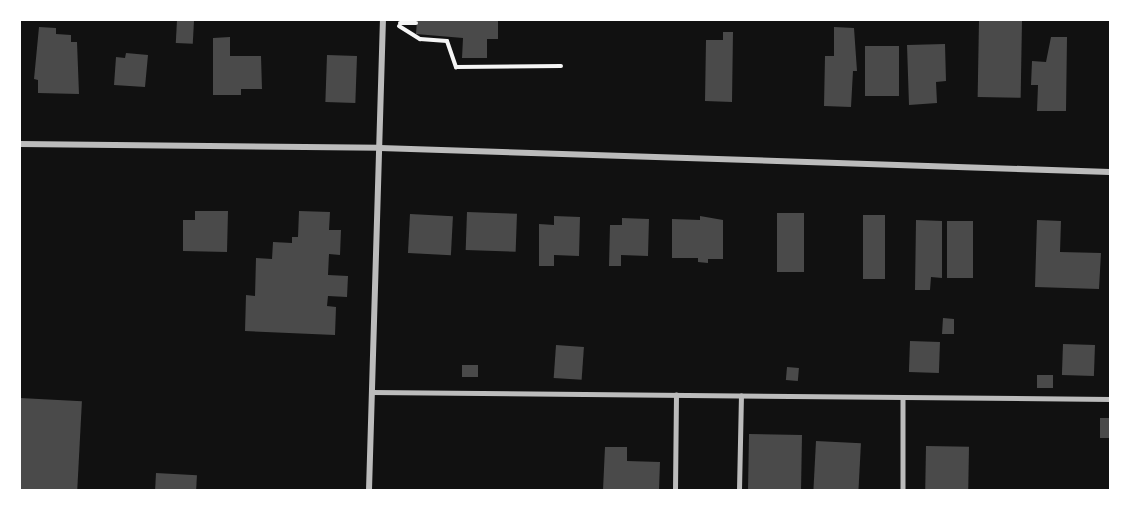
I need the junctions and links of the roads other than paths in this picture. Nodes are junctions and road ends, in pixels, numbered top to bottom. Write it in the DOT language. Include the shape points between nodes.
graph roads {
  1 [pos="383,20"];
  2 [pos="20,144"];
  3 [pos="380,148"];
  4 [pos="1110,172"];
  5 [pos="372,392"];
  6 [pos="676,395"];
  7 [pos="741,396"];
  8 [pos="903,397"];
  9 [pos="1110,399"];
  10 [pos="369,490"];
  11 [pos="675,490"];
  12 [pos="739,490"];
  13 [pos="903,490"];
  1 -- 3 [label="street"];
  2 -- 3 [label="street"];
  3 -- 4 [label="street"];
  3 -- 5 [label="street"];
  5 -- 6 [label="lane"];
  5 -- 10 [label="street"];
  6 -- 7 [label="lane"];
  6 -- 11 [label="lane"];
  7 -- 8 [label="lane"];
  7 -- 12 [label="lane"];
  8 -- 9 [label="lane"];
  8 -- 13 [label="lane"];
}
